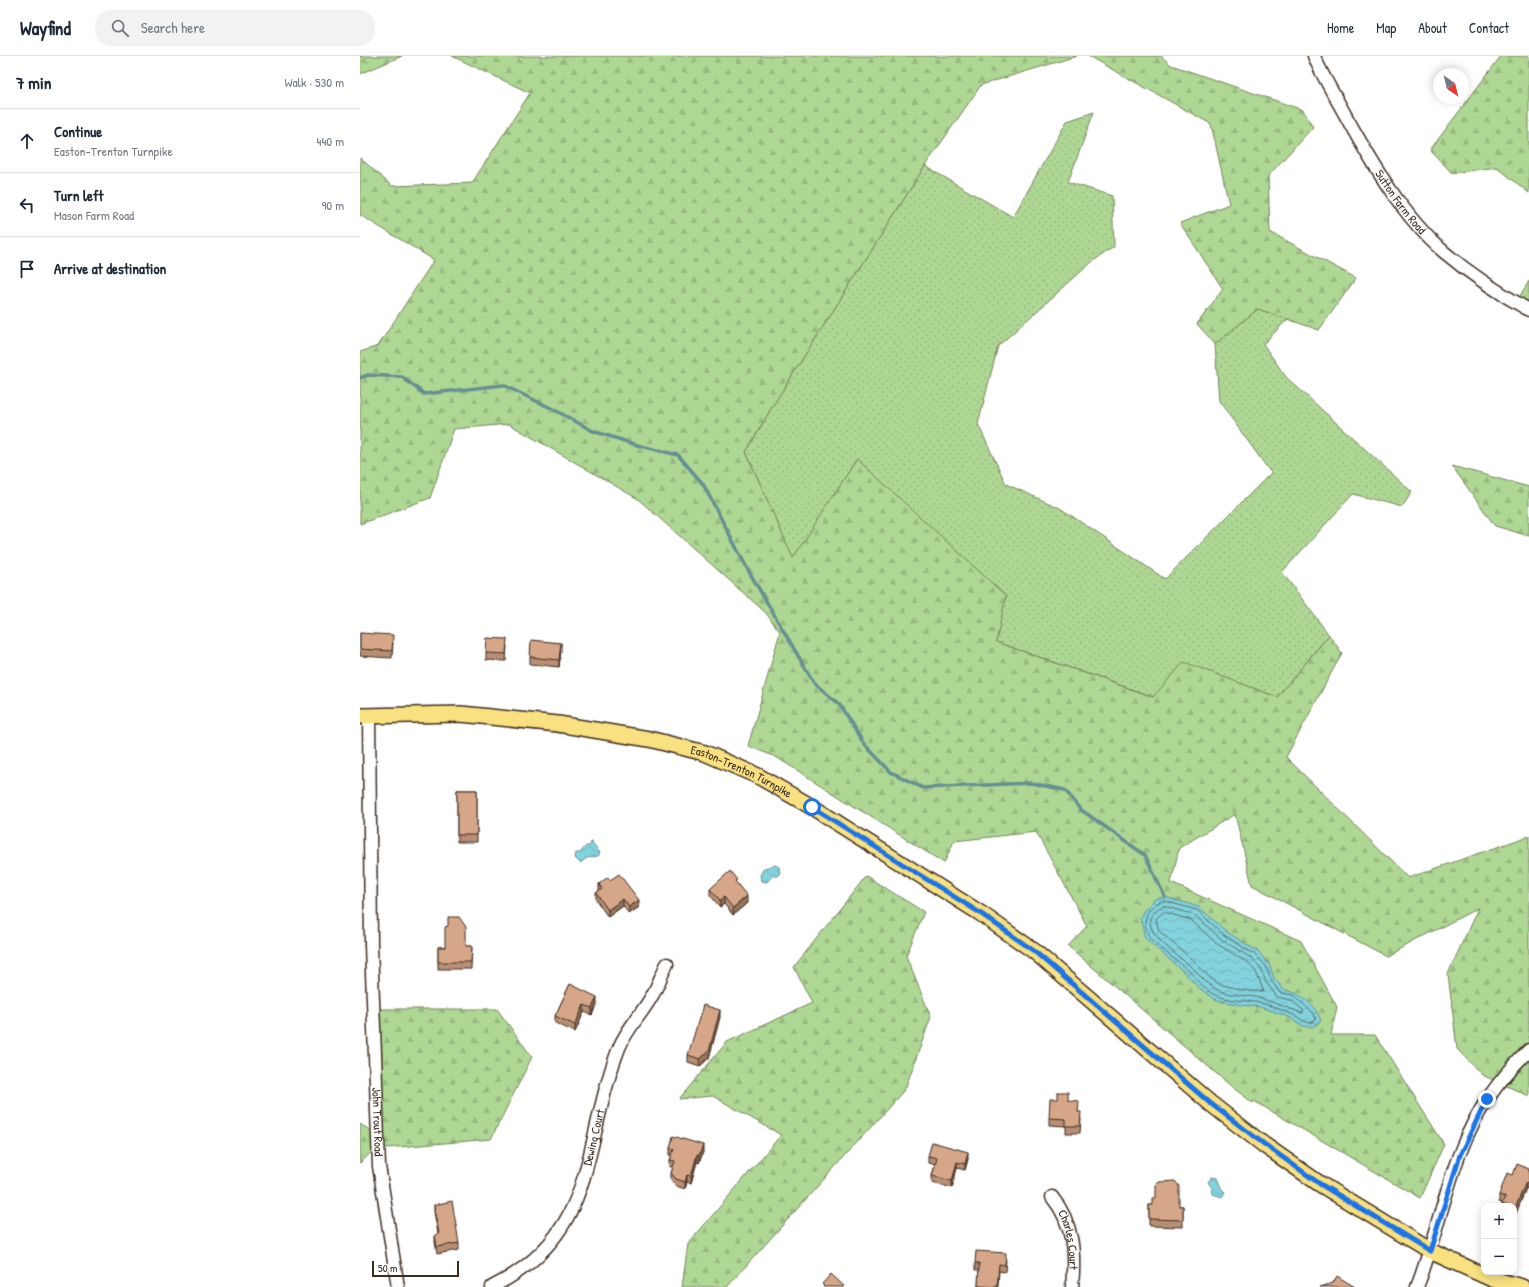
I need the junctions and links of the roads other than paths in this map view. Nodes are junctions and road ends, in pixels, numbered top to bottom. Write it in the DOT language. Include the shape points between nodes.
graph roads {
  1 [pos="1314,56"];
  2 [pos="1529,310"];
  3 [pos="364,715"];
  4 [pos="667,964"];
  5 [pos="1529,1050"];
  6 [pos="1052,1197"];
  7 [pos="1430,1251"];
  8 [pos="398,1287"];
  9 [pos="492,1287"];
  10 [pos="1072,1287"];
  11 [pos="1417,1287"];
  12 [pos="1522,1287"];
  1 -- 2 [label="street, Sutton Farm Road" via="1355,134 1386,183 1422,230 1478,279"];
  3 -- 7 [label="main road, Easton-Trenton Turnpike" via="461,714 558,724 649,739 705,753 758,776 980,913 1022,942 1210,1103 1264,1144 1320,1184"];
  3 -- 8 [label="street, John Trout Road" via="379,1166"];
  4 -- 9 [label="street, Dewing Court" via="653,995 620,1048 603,1101 580,1192 561,1230 532,1262 512,1277"];
  5 -- 7 [label="street" via="1494,1090 1478,1114 1460,1155"];
  6 -- 10 [label="street, Charles Court" via="1070,1230 1074,1261"];
  7 -- 11 [label="street"];
  7 -- 12 [label="main road, Easton-Trenton Turnpike" via="1492,1279"];
}
